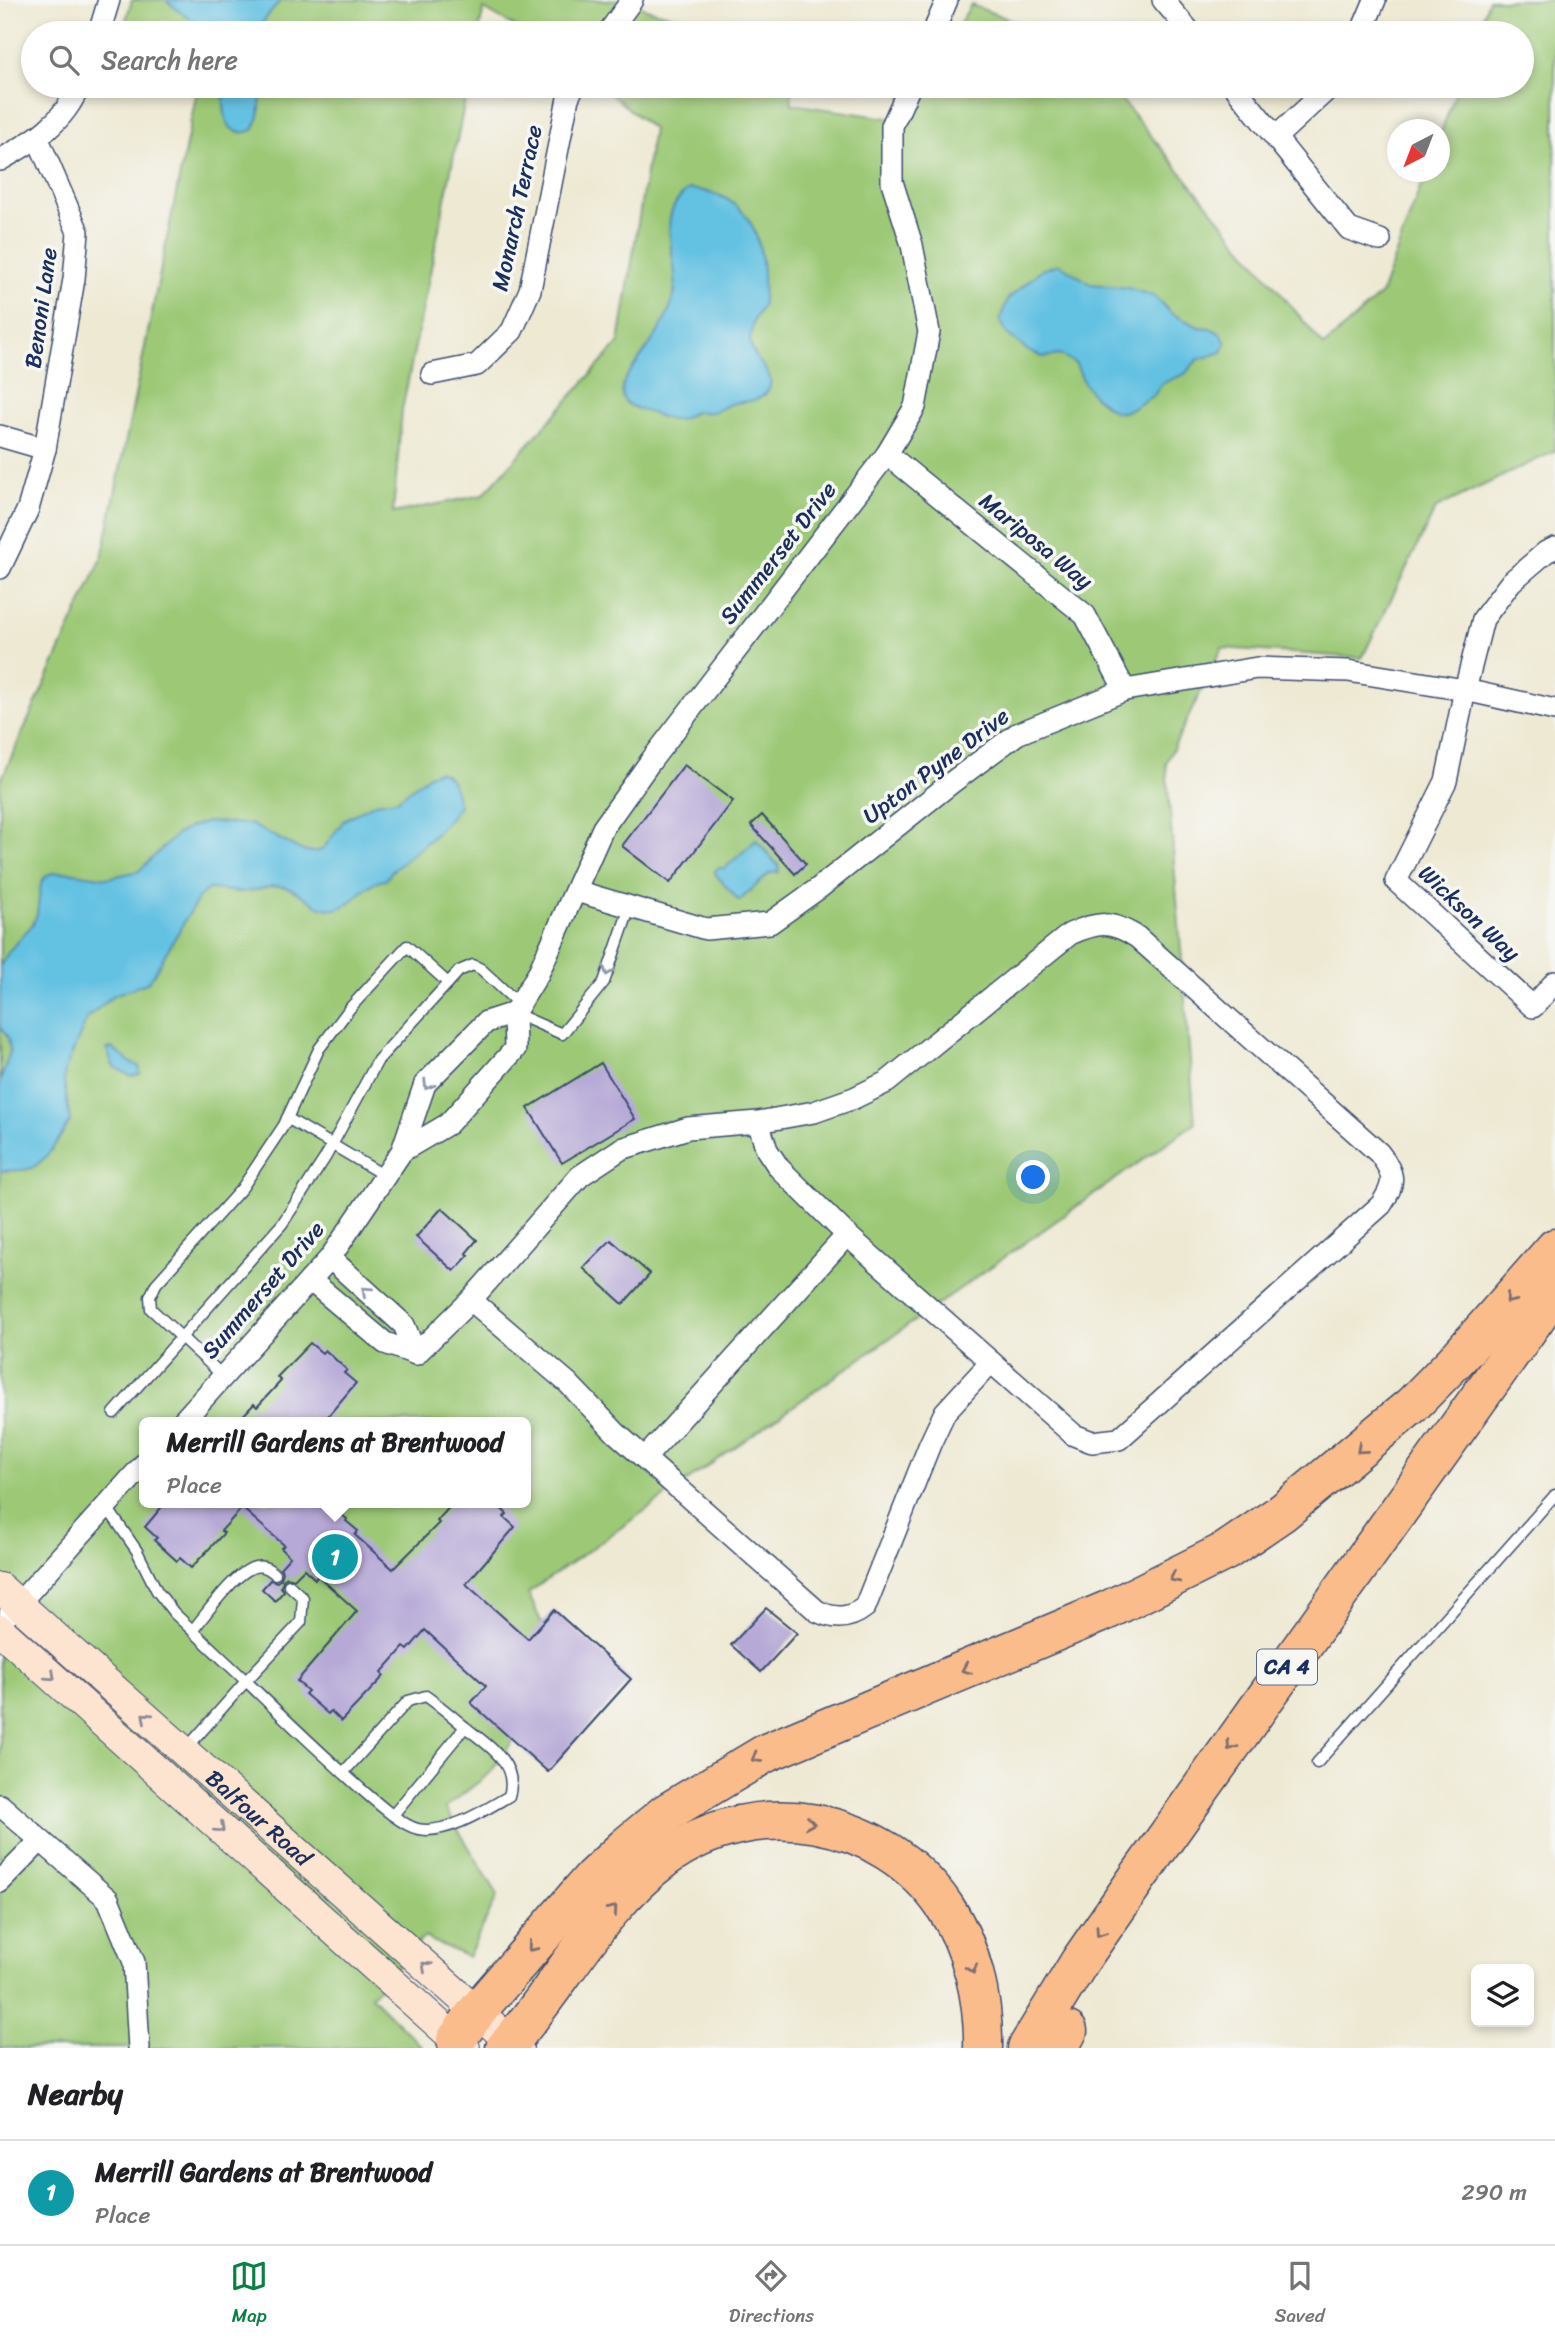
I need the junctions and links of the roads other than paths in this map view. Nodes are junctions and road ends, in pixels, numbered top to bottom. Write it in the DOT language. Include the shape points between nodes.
graph roads {
  1 [pos="109,0"];
  2 [pos="632,0"];
  3 [pos="947,0"];
  4 [pos="1163,0"];
  5 [pos="1375,0"];
  6 [pos="103,21"];
  7 [pos="617,21"];
  8 [pos="938,21"];
  9 [pos="1181,21"];
  10 [pos="1366,21"];
  11 [pos="74,98"];
  12 [pos="568,98"];
  13 [pos="905,98"];
  14 [pos="1244,98"];
  15 [pos="1318,98"];
  16 [pos="1276,137"];
  17 [pos="38,139"];
  18 [pos="0,160"];
  19 [pos="1380,240"];
  20 [pos="432,374"];
  21 [pos="0,436"];
  22 [pos="45,449"];
  23 [pos="887,454"];
  24 [pos="1555,548"];
  25 [pos="0,568"];
  26 [pos="1125,690"];
  27 [pos="1465,690"];
  28 [pos="1555,710"];
  29 [pos="576,891"];
  30 [pos="630,907"];
  31 [pos="1555,982"];
  32 [pos="448,983"];
  33 [pos="517,1009"];
  34 [pos="287,1118"];
  35 [pos="758,1122"];
  36 [pos="331,1146"];
  37 [pos="402,1151"];
  38 [pos="386,1176"];
  39 [pos="847,1235"];
  40 [pos="1555,1248"];
  41 [pos="330,1258"];
  42 [pos="310,1280"];
  43 [pos="1555,1291"];
  44 [pos="471,1300"];
  45 [pos="387,1310"];
  46 [pos="369,1329"];
  47 [pos="1555,1331"];
  48 [pos="182,1338"];
  49 [pos="416,1354"];
  50 [pos="991,1362"];
  51 [pos="223,1376"];
  52 [pos="114,1413"];
  53 [pos="186,1417"];
  54 [pos="645,1458"];
  55 [pos="139,1470"];
  56 [pos="1555,1495"];
  57 [pos="106,1506"];
  58 [pos="275,1574"];
  59 [pos="289,1585"];
  60 [pos="5,1612"];
  61 [pos="193,1630"];
  62 [pos="246,1681"];
  63 [pos="465,1727"];
  64 [pos="184,1751"];
  65 [pos="1317,1763"];
  66 [pos="344,1773"];
  67 [pos="0,1805"];
  68 [pos="393,1815"];
  69 [pos="40,1841"];
  70 [pos="0,1882"];
  71 [pos="466,2033"];
  72 [pos="1061,2042"];
  73 [pos="511,2046"];
  74 [pos="139,2048"];
  75 [pos="983,2048"];
  76 [pos="1027,2048"];
  1 -- 6 [label="street"];
  2 -- 7 [label="street"];
  3 -- 8 [label="street"];
  4 -- 9 [label="street"];
  5 -- 10 [label="street"];
  11 -- 17 [label="street"];
  12 -- 20 [label="street, Monarch Terrace" via="530,290 512,331 477,365"];
  13 -- 23 [label="street, Summerset Drive" via="892,126 892,182 912,245 929,332 915,407"];
  14 -- 16 [label="street"];
  15 -- 16 [label="street"];
  16 -- 19 [label="street" via="1349,229"];
  17 -- 18 [label="street"];
  17 -- 22 [label="street, Benoni Lane" via="78,232"];
  21 -- 22 [label="street"];
  22 -- 25 [label="street, Benoni Lane" via="28,509"];
  23 -- 26 [label="street, Mariposa Way" via="1085,615"];
  23 -- 29 [label="street, Summerset Drive" via="603,828"];
  24 -- 27 [label="street" via="1511,582 1483,619"];
  26 -- 27 [label="street, Upton Pyne Drive" via="1256,668 1348,671"];
  26 -- 30 [label="street, Upton Pyne Drive" via="1017,734 770,923 706,929"];
  27 -- 28 [label="street, Upton Pyne Drive"];
  27 -- 31 [label="street, Wickson Way" via="1447,782 1396,881 1532,1007"];
  29 -- 30 [label="street, Upton Pyne Drive"];
  29 -- 33 [label="street, Summerset Drive"];
  30 -- 33 [label="lane, one-way" via="604,982 562,1034"];
  32 -- 33 [label="lane" via="473,965"];
  32 -- 34 [label="lane" via="407,946 350,1007 319,1049"];
  32 -- 36 [label="lane" via="378,1060"];
  33 -- 37 [label="street, Summerset Drive, one-way" via="486,1022 425,1084"];
  33 -- 37 [label="street, Summerset Drive" via="515,1049 448,1124"];
  34 -- 36 [label="lane"];
  34 -- 48 [label="lane" via="242,1188 156,1284 150,1297 152,1308"];
  35 -- 39 [label="street" via="779,1168"];
  35 -- 44 [label="street" via="688,1128 621,1149 580,1176"];
  35 -- 50 [label="street" via="814,1112 887,1082 1070,934 1107,924 1137,937 1388,1165 1391,1190 1381,1205 1119,1439 1092,1442 1073,1435"];
  36 -- 38 [label="lane"];
  36 -- 48 [label="lane" via="282,1224"];
  37 -- 38 [label="street, Summerset Drive"];
  38 -- 41 [label="street, Summerset Drive"];
  39 -- 50 [label="street"];
  39 -- 54 [label="street"];
  40 -- 71 [label="highway, one-way" via="1412,1405 1283,1512 1226,1551 1108,1610 766,1753 666,1814 593,1877"];
  41 -- 42 [label="street, Summerset Drive"];
  45 -- 41 [label="street, one-way"];
  42 -- 46 [label="street"];
  42 -- 51 [label="street, Summerset Drive"];
  43 -- 76 [label="highway, CA 4, one-way" via="1138,1877"];
  44 -- 49 [label="street"];
  44 -- 54 [label="street" via="568,1383"];
  45 -- 46 [label="street"];
  45 -- 49 [label="street" via="404,1325"];
  46 -- 49 [label="street" via="385,1343"];
  47 -- 72 [label="highway, CA 4" via="1182,1859"];
  48 -- 51 [label="lane"];
  48 -- 52 [label="lane"];
  50 -- 54 [label="street" via="945,1412 865,1606 855,1615 829,1617 817,1611"];
  51 -- 53 [label="street, Summerset Drive"];
  55 -- 57 [label="street"];
  56 -- 65 [label="lane"];
  57 -- 60 [label="street"];
  57 -- 61 [label="lane" via="157,1591"];
  58 -- 61 [label="lane" via="269,1567 255,1567 232,1582"];
  59 -- 62 [label="lane" via="303,1598 301,1622"];
  64 -- 60 [label="main road, Balfour Road, one-way"];
  60 -- 71 [label="main road, Balfour Road, one-way"];
  61 -- 62 [label="lane"];
  62 -- 64 [label="lane"];
  62 -- 66 [label="lane"];
  63 -- 66 [label="lane" via="426,1696 408,1701"];
  63 -- 68 [label="lane"];
  63 -- 68 [label="lane" via="505,1761 513,1784 509,1796 444,1828 418,1829"];
  71 -- 64 [label="main road, Balfour Road, one-way"];
  66 -- 68 [label="lane"];
  67 -- 69 [label="street"];
  69 -- 70 [label="street"];
  69 -- 74 [label="street" via="108,1899 134,1962"];
  71 -- 73 [label="main road, Balfour Road"];
  73 -- 75 [label="highway, one-way" via="568,1962 641,1877 693,1841 749,1822 779,1819 862,1836 919,1876 945,1906 971,1964 983,2021"];
}
